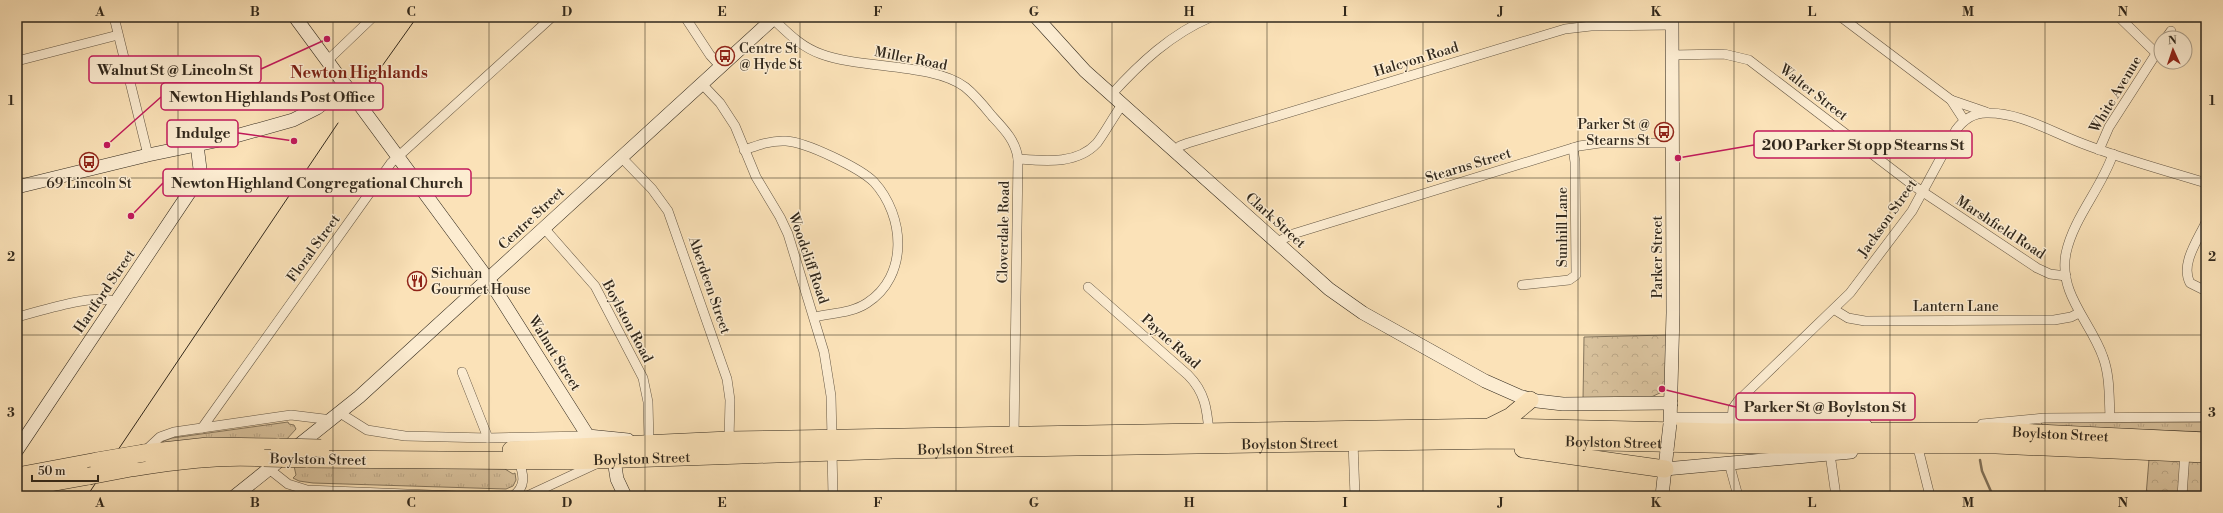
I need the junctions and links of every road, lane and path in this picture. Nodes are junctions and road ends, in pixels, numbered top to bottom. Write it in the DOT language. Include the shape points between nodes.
graph roads {
  1 [pos="114,17"];
  2 [pos="295,17"];
  3 [pos="373,17"];
  4 [pos="552,17"];
  5 [pos="685,17"];
  6 [pos="1036,17"];
  7 [pos="1211,17"];
  8 [pos="1841,17"];
  9 [pos="2119,17"];
  10 [pos="774,18"];
  11 [pos="1672,21"];
  12 [pos="118,36"];
  13 [pos="2153,46"];
  14 [pos="1672,54"];
  15 [pos="2153,58"];
  16 [pos="17,61"];
  17 [pos="327,61"];
  18 [pos="721,67"];
  19 [pos="702,84"];
  20 [pos="346,86"];
  21 [pos="1111,95"];
  22 [pos="1951,100"];
  23 [pos="1122,105"];
  24 [pos="1988,112"];
  25 [pos="1964,120"];
  26 [pos="1672,143"];
  27 [pos="197,145"];
  28 [pos="1572,148"];
  29 [pos="744,150"];
  30 [pos="2099,150"];
  31 [pos="1175,152"];
  32 [pos="2113,154"];
  33 [pos="148,155"];
  34 [pos="398,156"];
  35 [pos="620,158"];
  36 [pos="1018,159"];
  37 [pos="2206,183"];
  38 [pos="17,187"];
  39 [pos="1923,193"];
  40 [pos="2206,222"];
  41 [pos="544,228"];
  42 [pos="1277,242"];
  43 [pos="2066,276"];
  44 [pos="488,279"];
  45 [pos="1522,285"];
  46 [pos="1088,287"];
  47 [pos="2206,291"];
  48 [pos="115,302"];
  49 [pos="1835,310"];
  50 [pos="2079,313"];
  51 [pos="17,317"];
  52 [pos="815,318"];
  53 [pos="462,372"];
  54 [pos="1530,400"];
  55 [pos="1671,403"];
  56 [pos="336,416"];
  57 [pos="2110,417"];
  58 [pos="2206,417"];
  59 [pos="1732,420"];
  60 [pos="1671,422"];
  61 [pos="1488,427"];
  62 [pos="202,428"];
  63 [pos="1209,432"];
  64 [pos="1014,435"];
  65 [pos="1921,435"];
  66 [pos="588,436"];
  67 [pos="488,438"];
  68 [pos="729,440"];
  69 [pos="1468,440"];
  70 [pos="2206,441"];
  71 [pos="1353,442"];
  72 [pos="649,443"];
  73 [pos="832,445"];
  74 [pos="17,450"];
  75 [pos="144,453"];
  76 [pos="2185,453"];
  77 [pos="1830,454"];
  78 [pos="2206,454"];
  79 [pos="609,460"];
  80 [pos="519,462"];
  81 [pos="267,464"];
  82 [pos="1730,464"];
  83 [pos="93,469"];
  84 [pos="1665,469"];
  85 [pos="17,476"];
  86 [pos="17,489"];
  87 [pos="323,494"];
  88 [pos="235,496"];
  89 [pos="451,496"];
  90 [pos="457,496"];
  91 [pos="513,496"];
  92 [pos="527,496"];
  93 [pos="625,496"];
  94 [pos="833,496"];
  95 [pos="1355,496"];
  96 [pos="1662,496"];
  97 [pos="1738,496"];
  98 [pos="1836,496"];
  99 [pos="1930,496"];
  100 [pos="2182,496"];
  1 -- 12 [label="street"];
  2 -- 17 [label="main road, Walnut Street"];
  3 -- 17 [label="street"];
  4 -- 34 [label="street, Floral Street"];
  5 -- 18 [label="street"];
  6 -- 21 [label="main road, Clark Street" via="1072,59"];
  7 -- 21 [label="street" via="1180,34 1147,57"];
  8 -- 22 [label="street"];
  9 -- 13 [label="street, White Avenue"];
  10 -- 18 [label="main road, Centre Street"];
  10 -- 36 [label="street, Miller Road" via="798,43 822,55 932,74 956,82 971,93 1003,128 1014,144"];
  11 -- 14 [label="main road, Parker Street"];
  11 -- 31 [label="street, Halcyon Road" via="1565,29 1188,143 1180,146"];
  12 -- 16 [label="street"];
  12 -- 33 [label="street"];
  14 -- 26 [label="main road, Parker Street"];
  14 -- 39 [label="street, Walter Street" via="1724,54 1749,60"];
  15 -- 30 [label="street, White Avenue" via="2109,127"];
  17 -- 20 [label="main road, Walnut Street"];
  18 -- 19 [label="main road, Centre Street"];
  19 -- 29 [label="street, Woodcliff Road" via="730,118"];
  19 -- 35 [label="main road, Centre Street"];
  20 -- 27 [label="main road" via="296,120"];
  20 -- 34 [label="main road, Walnut Street"];
  21 -- 23 [label="main road, Clark Street"];
  22 -- 24 [label="street"];
  22 -- 25 [label="street"];
  23 -- 31 [label="main road, Clark Street"];
  23 -- 36 [label="street" via="1100,138 1086,152 1054,161"];
  24 -- 25 [label="street"];
  24 -- 30 [label="street" via="2014,116"];
  25 -- 39 [label="street, Jackson Street" via="1952,137"];
  26 -- 28 [label="street, Stearns Street" via="1600,143"];
  26 -- 55 [label="main road, Parker Street"];
  27 -- 33 [label="main road"];
  27 -- 48 [label="main road, Hartford Street" via="200,169 197,181"];
  28 -- 42 [label="street, Stearns Street" via="1293,234"];
  28 -- 45 [label="street, Sunhill Lane" via="1575,170 1576,275 1572,279"];
  29 -- 52 [label="street, Woodcliff Road" via="756,177 784,225"];
  29 -- 52 [label="street" via="780,141 808,147 868,177 892,212 898,250 895,267 884,288 867,303 856,308"];
  30 -- 32 [label="street"];
  31 -- 42 [label="main road, Clark Street"];
  32 -- 37 [label="street"];
  32 -- 43 [label="street" via="2072,235 2065,260"];
  33 -- 38 [label="main road"];
  34 -- 44 [label="main road, Walnut Street"];
  34 -- 62 [label="street, Floral Street"];
  35 -- 41 [label="main road, Centre Street"];
  35 -- 68 [label="street, Aberdeen Street" via="658,196 675,227 727,379 730,400"];
  36 -- 64 [label="street, Cloverdale Road"];
  39 -- 43 [label="street, Marshfield Road" via="2037,268 2050,274"];
  39 -- 49 [label="street, Jackson Street" via="1890,241"];
  40 -- 47 [label="street" via="2187,263 2186,272 2190,283"];
  41 -- 44 [label="main road, Centre Street"];
  41 -- 72 [label="street, Boylston Road" via="595,286 640,372 648,396"];
  42 -- 54 [label="main road, Clark Street" via="1354,308 1485,381"];
  43 -- 50 [label="street" via="2069,292"];
  44 -- 56 [label="main road, Centre Street"];
  44 -- 66 [label="main road, Walnut Street"];
  46 -- 63 [label="street, Payne Road" via="1198,385 1206,403"];
  48 -- 51 [label="street" via="106,298 90,300"];
  48 -- 74 [label="main road, Hartford Street"];
  49 -- 50 [label="street, Lantern Lane" via="1848,318 1865,321 2054,320"];
  49 -- 59 [label="street, Jackson Street" via="1738,401"];
  50 -- 57 [label="street" via="2103,356 2109,378"];
  52 -- 73 [label="street, Woodcliff Road" via="830,385"];
  53 -- 67 [label="street"];
  54 -- 55 [label="main road" via="1563,404"];
  54 -- 61 [label="highway" via="1511,416"];
  55 -- 60 [label="main road, Parker Street"];
  56 -- 62 [label="street" via="291,416"];
  56 -- 67 [label="street" via="374,432 411,436"];
  56 -- 81 [label="main road, Centre Street"];
  57 -- 58 [label="street"];
  57 -- 65 [label="street" via="2032,418"];
  59 -- 60 [label="main road, Boylston Street"];
  59 -- 65 [label="main road, Boylston Street" via="1807,420"];
  60 -- 84 [label="main road, Parker Street, bridge"];
  61 -- 63 [label="highway, Boylston Street"];
  61 -- 65 [label="highway, Boylston Street"];
  62 -- 75 [label="street" via="164,435"];
  63 -- 64 [label="highway, Boylston Street"];
  64 -- 73 [label="highway, Boylston Street"];
  65 -- 69 [label="highway, Boylston Street" via="1757,445"];
  65 -- 70 [label="highway, Boylston Street" via="2026,432"];
  65 -- 76 [label="highway, Boylston Street" via="2035,446"];
  65 -- 77 [label="main road, Boylston Street"];
  65 -- 99 [label="street"];
  66 -- 67 [label="street"];
  66 -- 72 [label="main road"];
  68 -- 72 [label="highway, Boylston Street"];
  68 -- 73 [label="highway, Boylston Street"];
  69 -- 71 [label="highway, Boylston Street"];
  69 -- 84 [label="highway"];
  71 -- 73 [label="highway, Boylston Street"];
  71 -- 95 [label="street"];
  72 -- 75 [label="highway, Boylston Street, bridge" via="528,450 208,446"];
  73 -- 79 [label="highway, Boylston Street"];
  73 -- 94 [label="street, Woodcliff Road"];
  75 -- 83 [label="highway, Boylston Street, bridge"];
  76 -- 78 [label="highway, Boylston Street"];
  76 -- 100 [label="street"];
  77 -- 82 [label="main road, Boylston Street"];
  77 -- 98 [label="street"];
  79 -- 80 [label="highway, Boylston Street"];
  79 -- 92 [label="street"];
  79 -- 93 [label="main road"];
  80 -- 81 [label="highway, Boylston Street, bridge" via="306,459"];
  80 -- 91 [label="street" via="524,481"];
  81 -- 83 [label="highway, Boylston Street, bridge" via="200,459 131,468"];
  81 -- 87 [label="street" via="292,486"];
  81 -- 88 [label="main road, Centre Street"];
  82 -- 84 [label="main road, Boylston Street"];
  82 -- 97 [label="street"];
  83 -- 85 [label="highway, Boylston Street"];
  83 -- 86 [label="highway, Boylston Street"];
  84 -- 96 [label="main road, Parker Street"];
  87 -- 89 [label="street"];
  89 -- 90 [label="street"];
}
